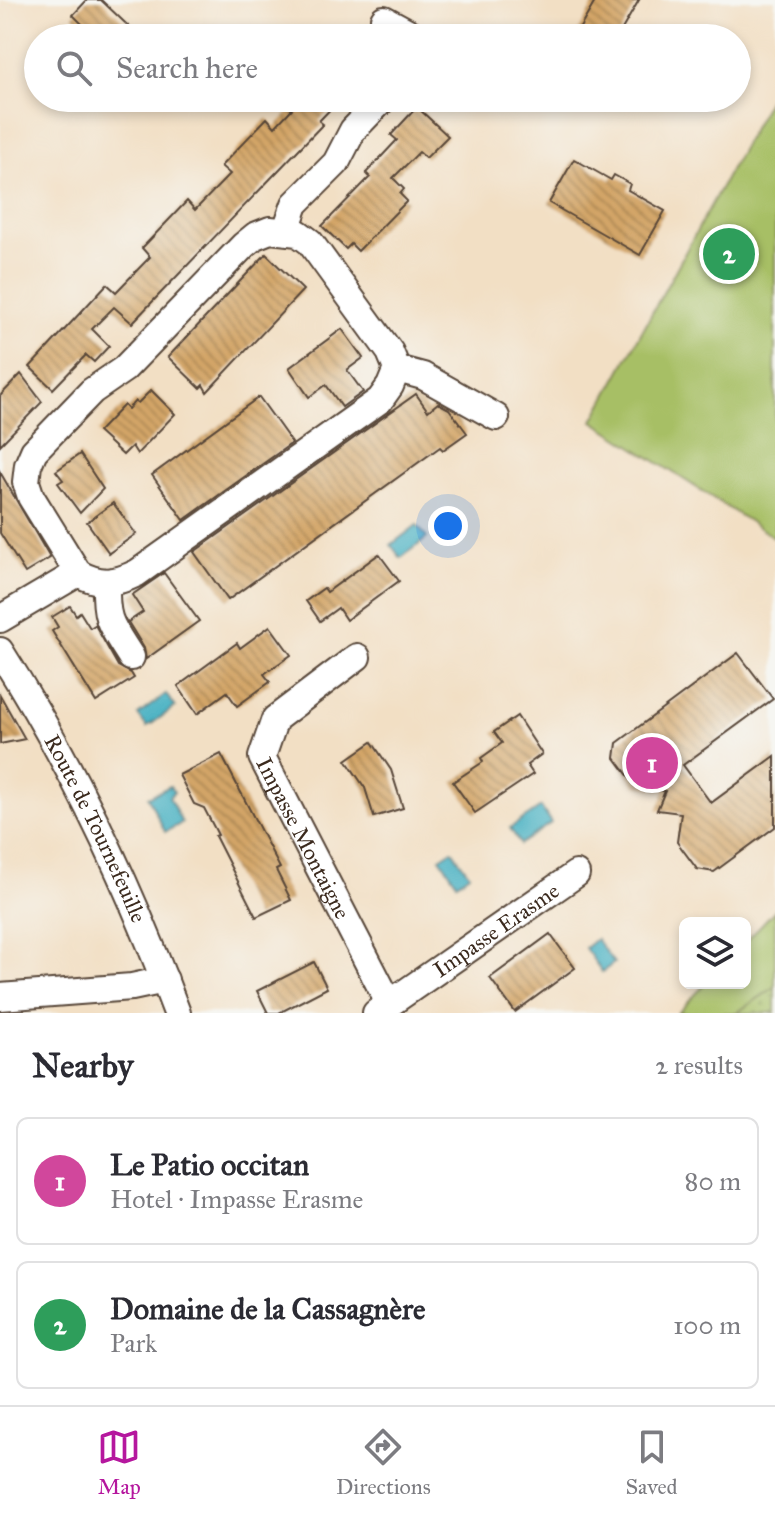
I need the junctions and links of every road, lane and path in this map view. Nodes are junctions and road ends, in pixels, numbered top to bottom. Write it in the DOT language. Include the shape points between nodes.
graph roads {
  1 [pos="384,19"];
  2 [pos="393,24"];
  3 [pos="370,112"];
  4 [pos="286,230"];
  5 [pos="397,369"];
  6 [pos="496,417"];
  7 [pos="78,573"];
  8 [pos="106,583"];
  9 [pos="0,619"];
  10 [pos="0,651"];
  11 [pos="131,657"];
  12 [pos="357,657"];
  13 [pos="576,874"];
  14 [pos="165,980"];
  15 [pos="0,997"];
  16 [pos="382,1008"];
  17 [pos="177,1013"];
  1 -- 2 [label="street"];
  3 -- 4 [label="street" via="353,130 336,163 295,204"];
  4 -- 5 [label="street" via="310,242"];
  4 -- 7 [label="street" via="270,230 244,245 124,369 92,391 34,451 26,482 31,497"];
  5 -- 6 [label="street" via="423,376"];
  5 -- 8 [label="street" via="380,400 137,573"];
  7 -- 8 [label="street"];
  7 -- 9 [label="street"];
  8 -- 11 [label="street" via="108,620"];
  10 -- 14 [label="street, Route de Tournefeuille" via="87,805"];
  12 -- 16 [label="street, Impasse Montaigne" via="275,719 262,757"];
  13 -- 16 [label="street, Impasse Erasme"];
  14 -- 15 [label="street"];
  14 -- 17 [label="street, Route de Tournefeuille"];
}
